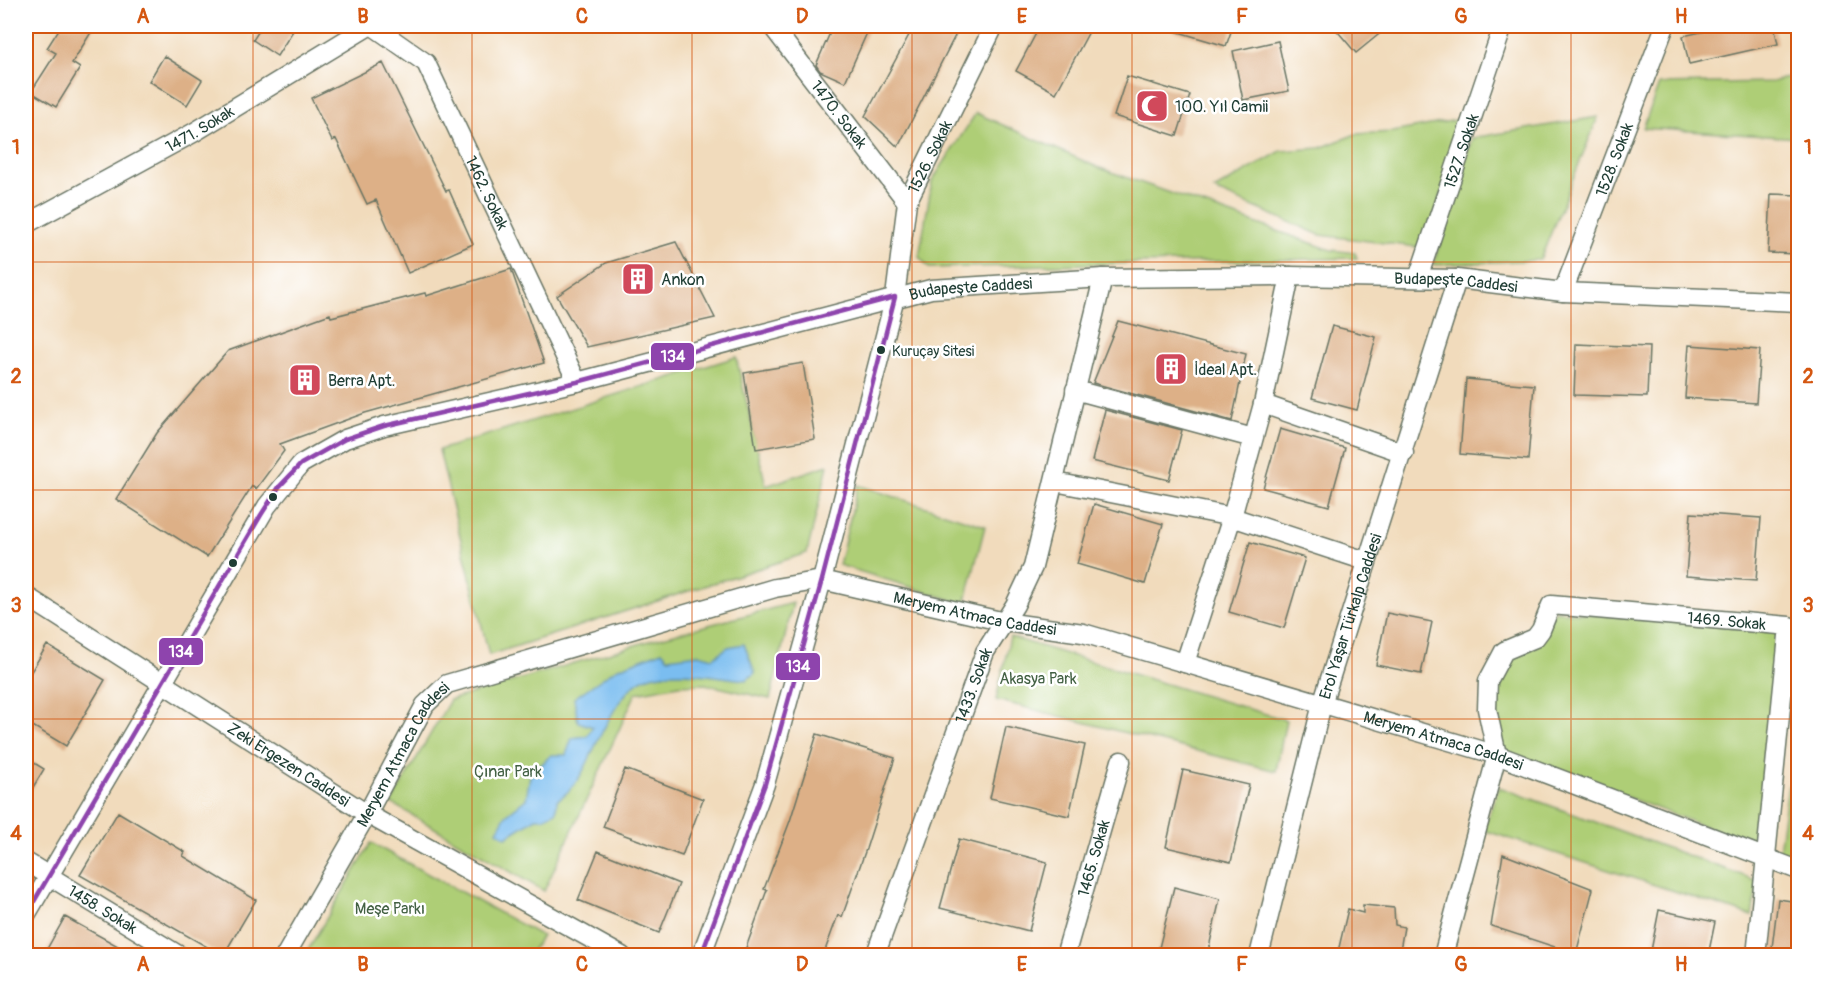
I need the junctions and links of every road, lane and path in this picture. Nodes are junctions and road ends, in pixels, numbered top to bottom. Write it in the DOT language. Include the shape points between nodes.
graph roads {
  1 [pos="369,26"];
  2 [pos="373,26"];
  3 [pos="772,26"];
  4 [pos="994,26"];
  5 [pos="1503,26"];
  6 [pos="1665,26"];
  7 [pos="907,202"];
  8 [pos="26,224"];
  9 [pos="1290,276"];
  10 [pos="1102,278"];
  11 [pos="1418,279"];
  12 [pos="1457,279"];
  13 [pos="1563,292"];
  14 [pos="895,297"];
  15 [pos="1798,302"];
  16 [pos="577,382"];
  17 [pos="1076,390"];
  18 [pos="1263,404"];
  19 [pos="1253,438"];
  20 [pos="1404,453"];
  21 [pos="1055,482"];
  22 [pos="1232,517"];
  23 [pos="1366,561"];
  24 [pos="822,580"];
  25 [pos="26,596"];
  26 [pos="1005,622"];
  27 [pos="1185,663"];
  28 [pos="161,682"];
  29 [pos="1322,704"];
  30 [pos="1497,755"];
  31 [pos="1121,760"];
  32 [pos="367,814"];
  33 [pos="1766,856"];
  34 [pos="26,862"];
  35 [pos="1798,870"];
  36 [pos="49,876"];
  37 [pos="26,915"];
  38 [pos="180,956"];
  39 [pos="285,956"];
  40 [pos="622,956"];
  41 [pos="701,956"];
  42 [pos="875,956"];
  43 [pos="1065,956"];
  44 [pos="1259,956"];
  45 [pos="1443,956"];
  46 [pos="1756,956"];
  1 -- 8 [label="street, 1471. Sokak" via="193,132"];
  2 -- 16 [label="street, 1462. Sokak" via="426,63"];
  3 -- 7 [label="street, 1470. Sokak"];
  4 -- 7 [label="street, 1526. Sokak"];
  5 -- 11 [label="street, 1527. Sokak"];
  6 -- 13 [label="street, 1528. Sokak"];
  7 -- 14 [label="street, 1526. Sokak"];
  9 -- 10 [label="street, Budapeşte Caddesi"];
  9 -- 11 [label="street, Budapeşte Caddesi"];
  9 -- 18 [label="street"];
  10 -- 14 [label="street, Budapeşte Caddesi" via="931,289"];
  10 -- 17 [label="street, 1433. Sokak"];
  11 -- 12 [label="street, Budapeşte Caddesi"];
  12 -- 13 [label="street, Budapeşte Caddesi"];
  12 -- 20 [label="street, Erol Yaşar Türkalp Caddesi"];
  13 -- 15 [label="street, Budapeşte Caddesi"];
  14 -- 16 [label="street, Budapeşte Caddesi"];
  14 -- 24 [label="street, 1526. Sokak"];
  16 -- 28 [label="street, Budapeşte Caddesi" via="384,426 345,439 301,464 261,515"];
  17 -- 19 [label="street"];
  17 -- 21 [label="street, 1433. Sokak"];
  18 -- 19 [label="street"];
  18 -- 20 [label="street"];
  19 -- 22 [label="street"];
  20 -- 23 [label="street, Erol Yaşar Türkalp Caddesi"];
  21 -- 22 [label="street"];
  21 -- 26 [label="street, 1433. Sokak" via="1033,567"];
  22 -- 23 [label="street"];
  22 -- 27 [label="street"];
  23 -- 29 [label="street, Erol Yaşar Türkalp Caddesi"];
  24 -- 26 [label="street, Meryem Atmaca Caddesi"];
  24 -- 32 [label="street, Meryem Atmaca Caddesi" via="776,588 447,684 425,705"];
  24 -- 41 [label="street, 1526. Sokak" via="765,784"];
  25 -- 28 [label="street, Zeki Ergezen Caddesi"];
  26 -- 27 [label="street, Meryem Atmaca Caddesi" via="1083,633"];
  26 -- 42 [label="street, 1433. Sokak" via="985,652"];
  27 -- 29 [label="street, Meryem Atmaca Caddesi"];
  28 -- 32 [label="street, Zeki Ergezen Caddesi"];
  28 -- 36 [label="street, Budapeşte Caddesi"];
  29 -- 30 [label="street, Meryem Atmaca Caddesi"];
  29 -- 44 [label="street, Erol Yaşar Türkalp Caddesi"];
  30 -- 33 [label="street, Meryem Atmaca Caddesi"];
  30 -- 33 [label="street, 1469. Sokak" via="1488,709 1488,681 1504,651 1535,638 1551,605 1789,626"];
  30 -- 45 [label="street"];
  31 -- 43 [label="street, 1465. Sokak"];
  32 -- 39 [label="street, Meryem Atmaca Caddesi"];
  32 -- 40 [label="street, Zeki Ergezen Caddesi"];
  33 -- 35 [label="street, Meryem Atmaca Caddesi"];
  33 -- 46 [label="street, 1469. Sokak"];
  34 -- 36 [label="street, 1458. Sokak"];
  36 -- 37 [label="street, Budapeşte Caddesi"];
  36 -- 38 [label="street, 1458. Sokak"];
}
